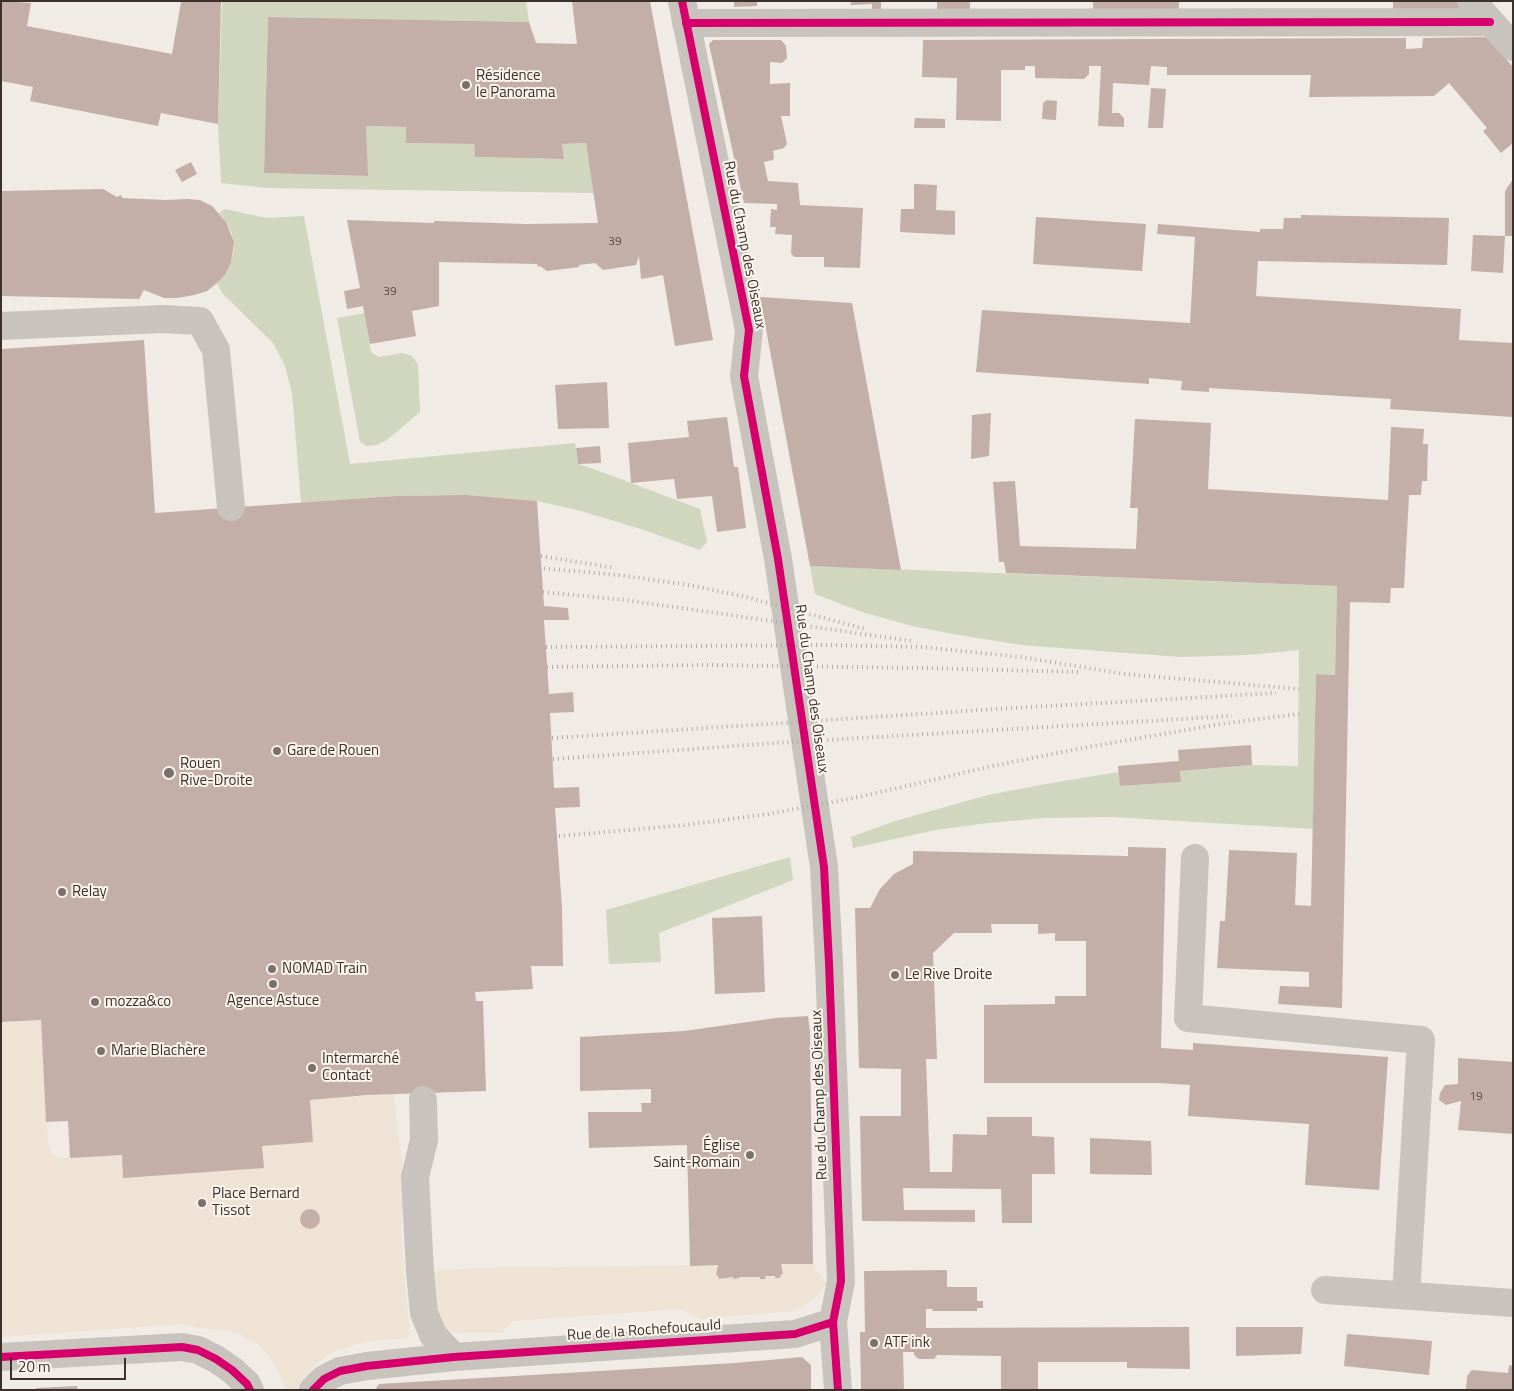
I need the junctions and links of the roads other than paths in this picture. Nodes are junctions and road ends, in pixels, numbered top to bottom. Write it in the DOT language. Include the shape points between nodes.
graph roads {
  1 [pos="1472,1"];
  2 [pos="684,12"];
  3 [pos="1490,22"];
  4 [pos="1513,47"];
  5 [pos="1,326"];
  6 [pos="231,507"];
  7 [pos="1195,858"];
  8 [pos="423,1100"];
  9 [pos="1325,1290"];
  10 [pos="1406,1295"];
  11 [pos="1513,1303"];
  12 [pos="833,1322"];
  13 [pos="1,1357"];
  14 [pos="454,1357"];
  15 [pos="250,1390"];
  16 [pos="313,1390"];
  17 [pos="838,1390"];
  1 -- 3 [label="street"];
  2 -- 3 [label="street"];
  2 -- 12 [label="street, Rue du Champ des Oiseaux" via="749,330 744,376 778,559 824,867 841,1281"];
  3 -- 4 [label="street"];
  5 -- 6 [label="street" via="162,319 200,321 216,350"];
  7 -- 10 [label="street" via="1188,1018 1420,1040"];
  8 -- 14 [label="street" via="424,1140 415,1177 424,1313 433,1335"];
  9 -- 10 [label="street"];
  10 -- 11 [label="street"];
  12 -- 14 [label="street, Rue de la Rochefoucauld" via="795,1334"];
  12 -- 17 [label="street, Rue du Champ des Oiseaux"];
  13 -- 15 [label="street" via="182,1347 216,1359 232,1370"];
  14 -- 16 [label="street" via="340,1371 324,1379"];
}
